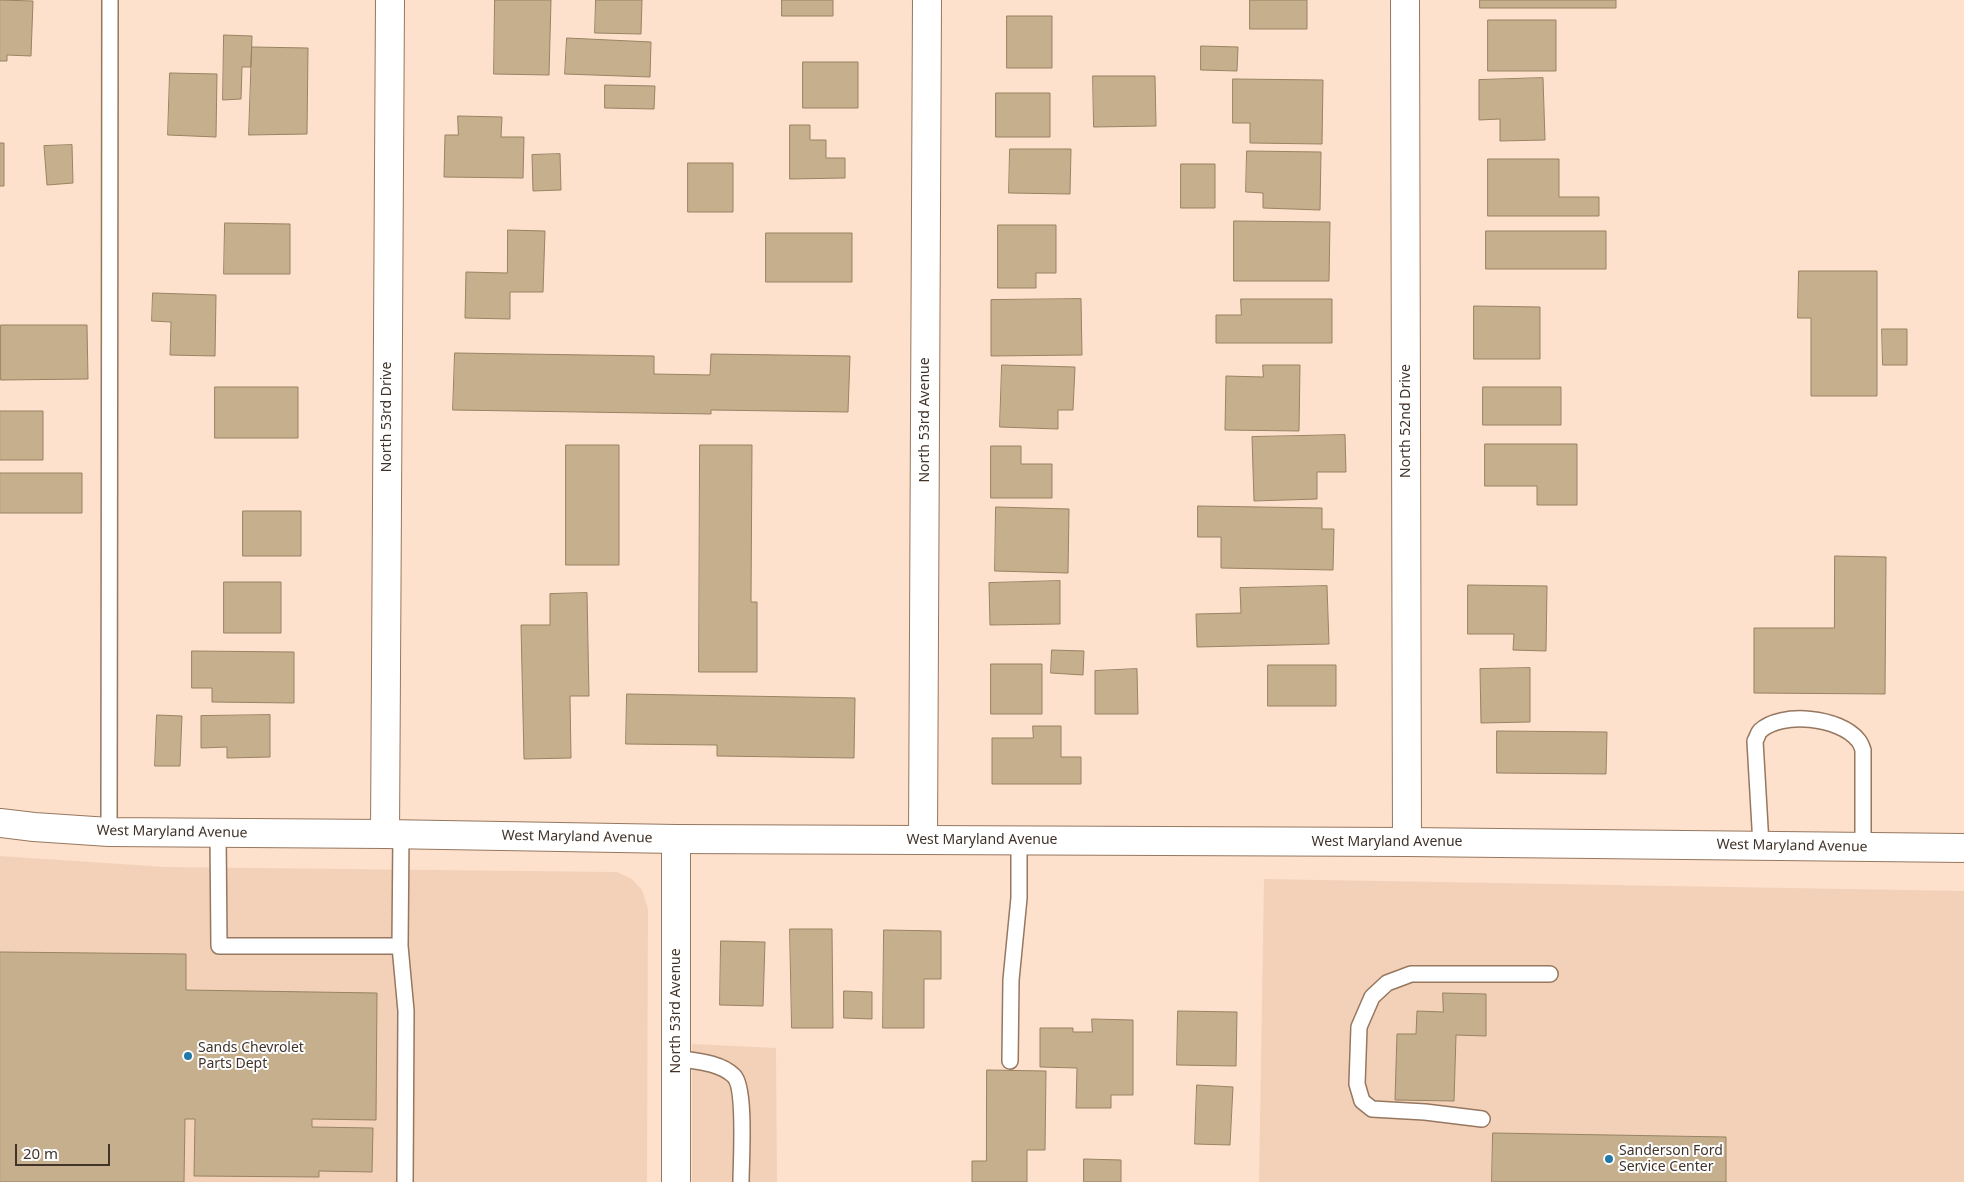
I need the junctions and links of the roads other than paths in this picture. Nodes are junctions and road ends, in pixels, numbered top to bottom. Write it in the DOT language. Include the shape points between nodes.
graph roads {
  1 [pos="110,0"];
  2 [pos="390,0"];
  3 [pos="927,0"];
  4 [pos="1405,0"];
  5 [pos="0,823"];
  6 [pos="109,832"];
  7 [pos="218,833"];
  8 [pos="393,834"];
  9 [pos="676,839"];
  10 [pos="923,840"];
  11 [pos="1019,841"];
  12 [pos="1407,842"];
  13 [pos="1761,845"];
  14 [pos="1863,847"];
  15 [pos="1964,848"];
  16 [pos="400,946"];
  17 [pos="1550,974"];
  18 [pos="676,1058"];
  19 [pos="1010,1061"];
  20 [pos="1482,1119"];
  21 [pos="405,1182"];
  22 [pos="676,1182"];
  23 [pos="741,1182"];
  1 -- 6 [label="lane"];
  2 -- 8 [label="street, North 53rd Drive"];
  3 -- 10 [label="street, North 53rd Avenue"];
  4 -- 12 [label="street, North 52nd Drive"];
  5 -- 6 [label="street, West Maryland Avenue"];
  6 -- 7 [label="street, West Maryland Avenue"];
  7 -- 8 [label="street, West Maryland Avenue"];
  7 -- 16 [label="lane" via="219,946"];
  8 -- 9 [label="street, West Maryland Avenue"];
  8 -- 16 [label="lane"];
  9 -- 10 [label="street, West Maryland Avenue"];
  9 -- 18 [label="street, North 53rd Avenue"];
  10 -- 11 [label="street, West Maryland Avenue"];
  11 -- 12 [label="street, West Maryland Avenue"];
  11 -- 19 [label="lane"];
  12 -- 13 [label="street, West Maryland Avenue"];
  13 -- 14 [label="street, West Maryland Avenue"];
  13 -- 14 [label="lane" via="1755,741 1760,731 1769,726 1802,719 1821,720 1858,739 1863,750"];
  14 -- 15 [label="street, West Maryland Avenue"];
  16 -- 21 [label="lane" via="406,1011"];
  17 -- 20 [label="lane" via="1412,974 1387,983 1372,997 1359,1027 1357,1084 1362,1101 1372,1109"];
  18 -- 22 [label="street, North 53rd Avenue"];
  18 -- 23 [label="lane" via="716,1065 735,1076 741,1092"];
}
